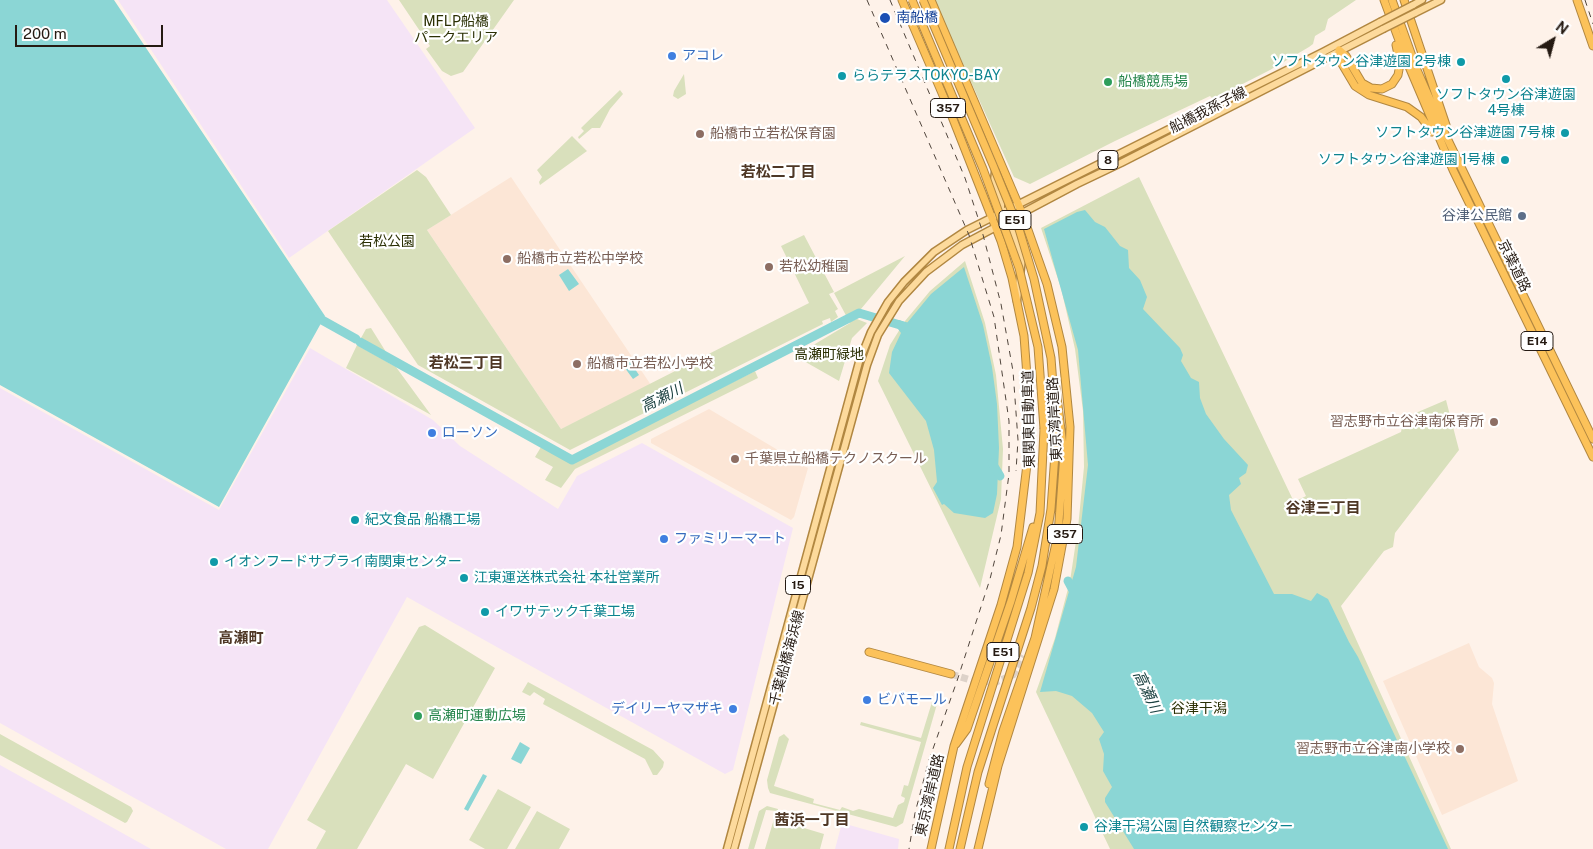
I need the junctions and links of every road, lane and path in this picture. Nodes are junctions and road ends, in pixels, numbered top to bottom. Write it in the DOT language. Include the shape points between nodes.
graph roads {
  1 [pos="902,0"];
  2 [pos="912,0"];
  3 [pos="923,0"];
  4 [pos="931,0"];
  5 [pos="1383,0"];
  6 [pos="1392,0"];
  7 [pos="1404,0"];
  8 [pos="1422,0"];
  9 [pos="1441,0"];
  10 [pos="1577,0"];
  11 [pos="1381,25"];
  12 [pos="1593,46"];
  13 [pos="1339,50"];
  14 [pos="990,137"];
  15 [pos="1453,170"];
  16 [pos="1466,179"];
  17 [pos="1017,203"];
  18 [pos="1002,211"];
  19 [pos="1022,213"];
  20 [pos="993,216"];
  21 [pos="1010,219"];
  22 [pos="996,227"];
  23 [pos="1017,301"];
  24 [pos="1051,358"];
  25 [pos="1593,439"];
  26 [pos="1044,452"];
  27 [pos="1593,457"];
  28 [pos="1041,604"];
  29 [pos="869,652"];
  30 [pos="1024,656"];
  31 [pos="990,661"];
  32 [pos="951,674"];
  33 [pos="978,674"];
  34 [pos="954,746"];
  35 [pos="727,849"];
  36 [pos="734,849"];
  37 [pos="931,849"];
  38 [pos="949,849"];
  39 [pos="960,849"];
  40 [pos="978,849"];
  1 -- 20 [label="highway, 東京湾岸道路 / 357"];
  2 -- 26 [label="highway, 東関東自動車道 / E51, bridge" via="983,169 1019,268 1038,347"];
  3 -- 24 [label="highway, 東関東自動車道 / E51, bridge" via="1022,238"];
  4 -- 14 [label="highway, 東京湾岸道路 / 357"];
  5 -- 13 [label="highway, bridge" via="1399,57 1400,70 1396,80 1388,87 1377,89 1362,83"];
  5 -- 15 [label="highway, 京葉道路 / E14, bridge"];
  6 -- 16 [label="highway, 京葉道路 / E14, bridge" via="1418,70"];
  7 -- 16 [label="highway"];
  8 -- 11 [label="main road, 船橋我孫子線 / 8, bridge"];
  9 -- 11 [label="main road, 船橋我孫子線 / 8, bridge"];
  10 -- 12 [label="highway"];
  11 -- 13 [label="main road, 船橋我孫子線 / 8"];
  11 -- 17 [label="main road, 船橋我孫子線 / 8"];
  13 -- 15 [label="highway" via="1339,59 1348,77 1361,92 1406,107 1421,117"];
  13 -- 19 [label="main road, 船橋我孫子線 / 8"];
  14 -- 17 [label="highway, 東京湾岸道路 / 357"];
  14 -- 18 [label="main road" via="996,163 994,181"];
  15 -- 27 [label="highway, 京葉道路 / E14"];
  16 -- 25 [label="highway, 京葉道路 / E14"];
  17 -- 18 [label="main road, 船橋我孫子線 / 8"];
  17 -- 19 [label="highway, 東京湾岸道路 / 357"];
  17 -- 21 [label="main road"];
  18 -- 20 [label="main road, 船橋我孫子線 / 8"];
  18 -- 22 [label="main road"];
  19 -- 21 [label="main road, 千葉船橋海浜線 / 15"];
  19 -- 40 [label="highway, 東京湾岸道路 / 357" via="1047,284 1062,347 1070,427 1069,499 1060,564 1048,614 998,766"];
  20 -- 22 [label="highway, 東京湾岸道路 / 357"];
  20 -- 35 [label="main road, 千葉船橋海浜線 / 15" via="934,252 904,282 875,324 865,346"];
  21 -- 22 [label="main road, 千葉船橋海浜線 / 15"];
  21 -- 23 [label="main road" via="1022,259"];
  22 -- 23 [label="highway, 東京湾岸道路 / 357"];
  22 -- 36 [label="main road, 千葉船橋海浜線 / 15" via="938,262 914,283 883,325 867,365"];
  23 -- 33 [label="highway, 東京湾岸道路 / 357" via="1029,403 1026,484 1017,547"];
  24 -- 28 [label="highway, bridge" via="1061,412 1064,454 1058,534"];
  24 -- 39 [label="highway, 東関東自動車道 / E51, bridge" via="1055,454 1042,566 978,772"];
  26 -- 31 [label="highway" via="1030,539"];
  26 -- 38 [label="highway, 東関東自動車道 / E51" via="1040,512 1028,573 967,767"];
  28 -- 30 [label="highway"];
  28 -- 40 [label="highway" via="1035,638 990,777"];
  29 -- 32 [label="highway"];
  31 -- 33 [label="highway" via="985,672"];
  31 -- 34 [label="highway" via="967,729"];
  33 -- 34 [label="highway, 東京湾岸道路 / 357"];
  34 -- 37 [label="highway, 東京湾岸道路 / 357"];
}
